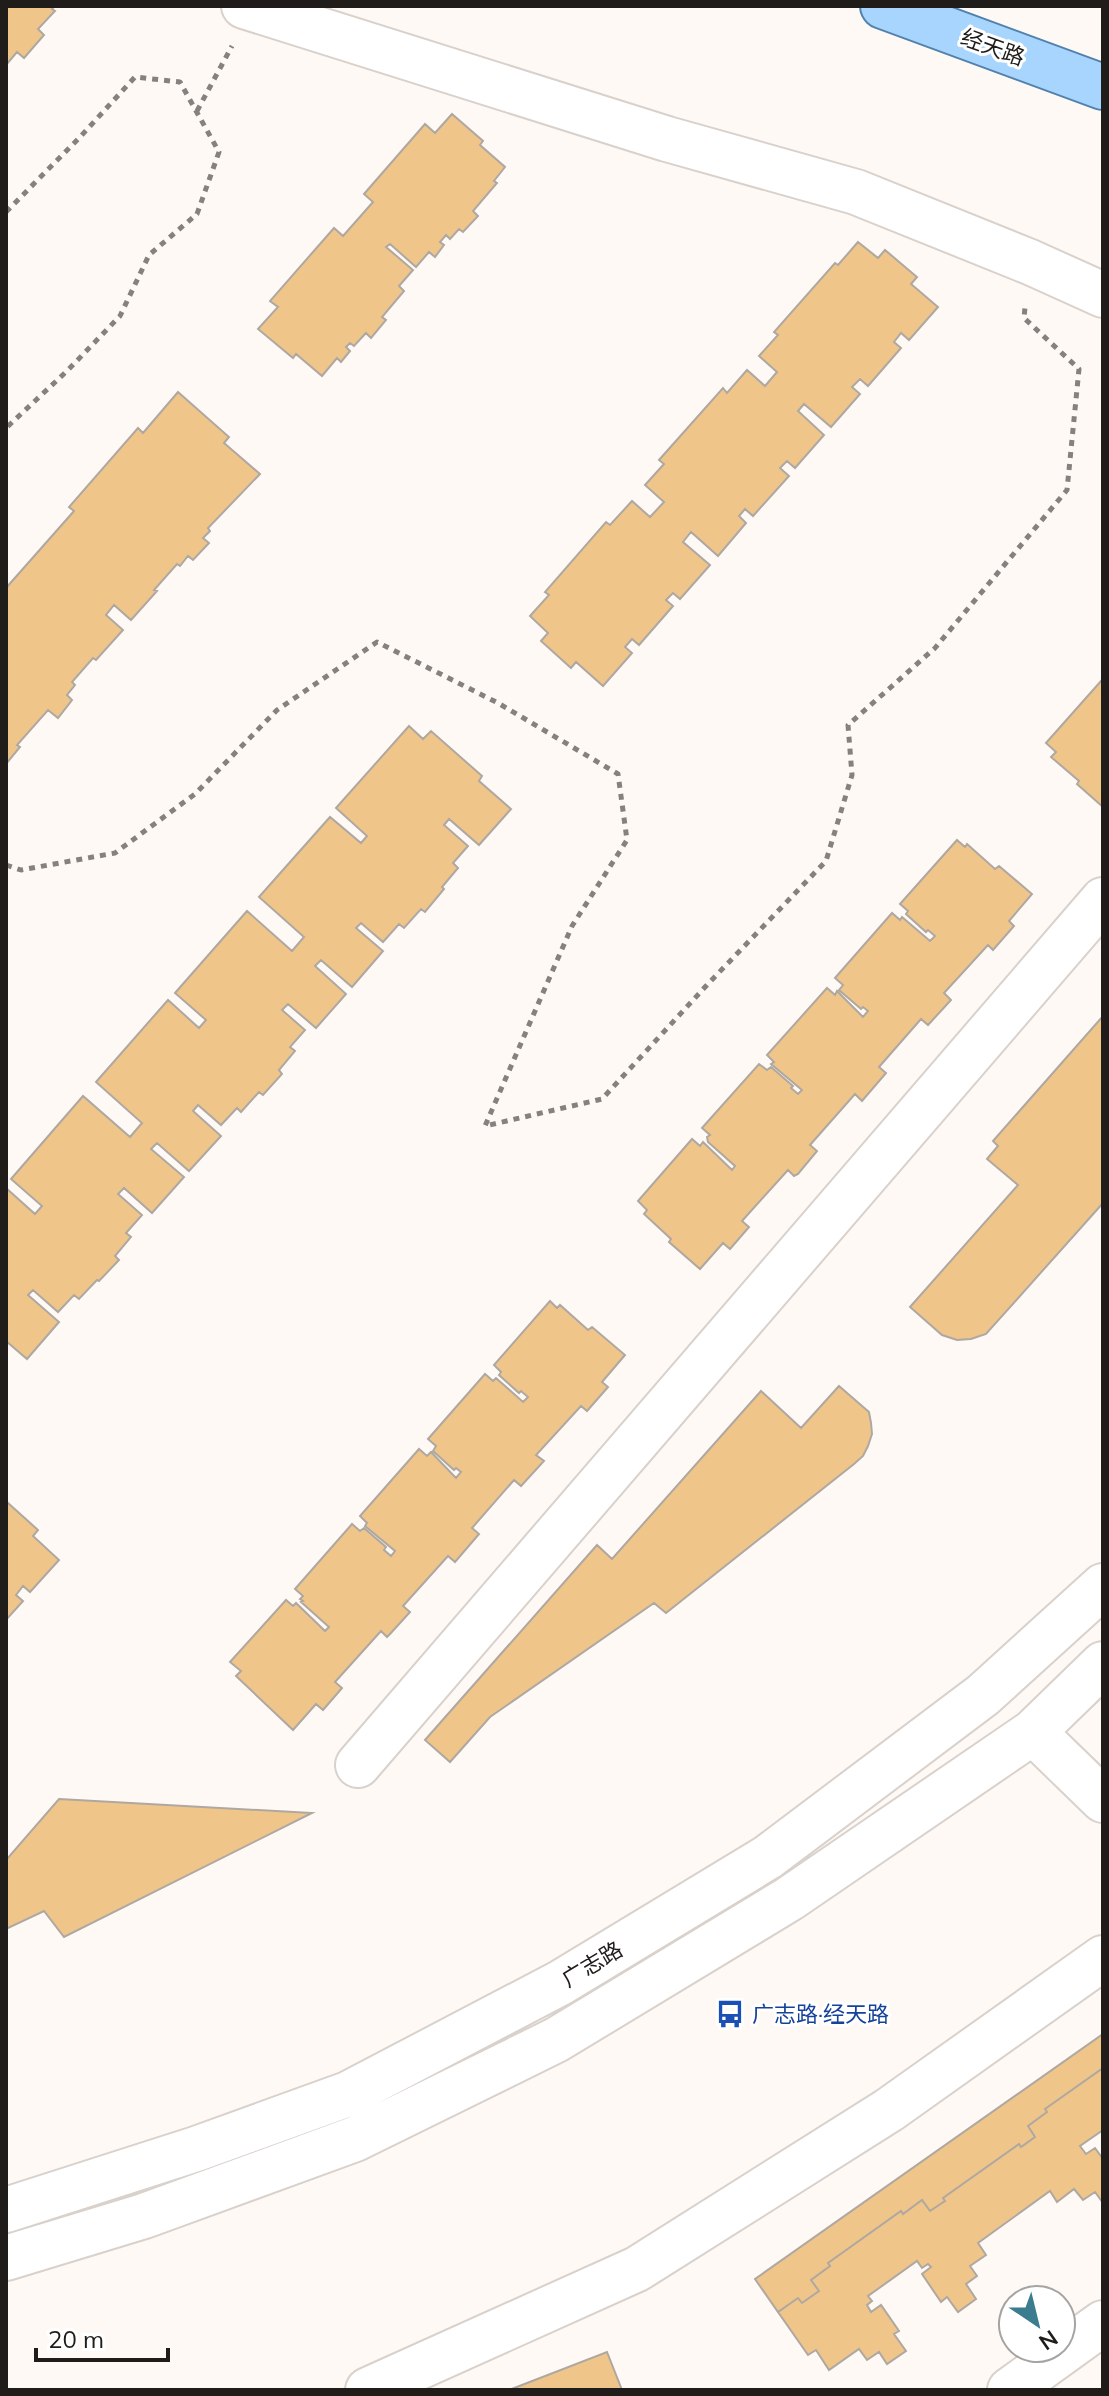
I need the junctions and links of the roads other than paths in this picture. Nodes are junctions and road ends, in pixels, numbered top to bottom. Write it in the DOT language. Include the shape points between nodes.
graph roads {
  1 [pos="883,6"];
  2 [pos="248,7"];
  3 [pos="1103,87"];
  4 [pos="1103,295"];
  5 [pos="1103,900"];
  6 [pos="1103,1586"];
  7 [pos="1101,1671"];
  8 [pos="1033,1732"];
  9 [pos="358,1765"];
  10 [pos="1103,1800"];
  11 [pos="1103,1958"];
  12 [pos="6,2210"];
  13 [pos="6,2258"];
  14 [pos="1103,2323"];
  15 [pos="368,2390"];
  16 [pos="1010,2390"];
  1 -- 3 [label="main road, 经天路"];
  2 -- 4 [label="street" via="667,139 856,192"];
  5 -- 9 [label="street"];
  6 -- 12 [label="street, 广志路" via="983,1695 768,1857 560,1983 348,2094"];
  7 -- 8 [label="street"];
  8 -- 10 [label="street"];
  8 -- 13 [label="street" via="789,1899 556,2040 355,2139 144,2216"];
  11 -- 15 [label="street" via="889,2110 637,2269"];
  14 -- 16 [label="street"];
}
